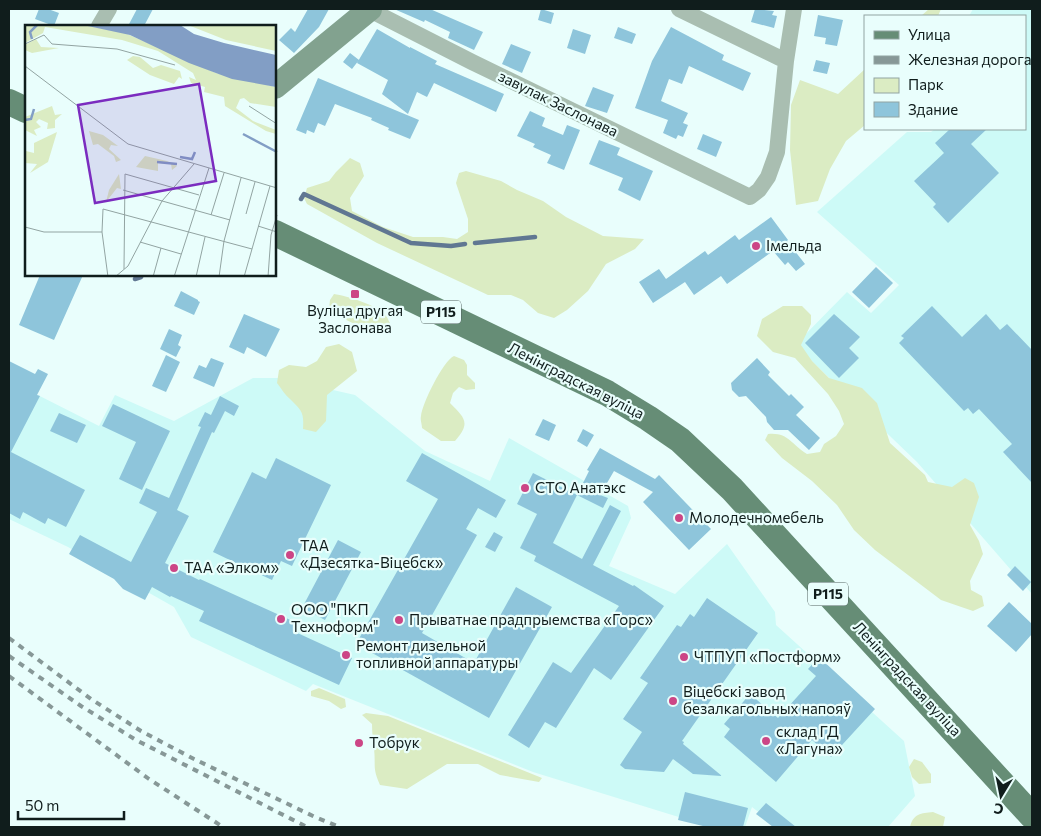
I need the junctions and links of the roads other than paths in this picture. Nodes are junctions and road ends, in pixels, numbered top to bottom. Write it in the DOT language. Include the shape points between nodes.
graph roads {
  1 [pos="109,9"];
  2 [pos="369,9"];
  3 [pos="679,9"];
  4 [pos="794,9"];
  5 [pos="100,25"];
  6 [pos="786,60"];
  7 [pos="9,84"];
  8 [pos="276,86"];
  9 [pos="25,92"];
  10 [pos="9,102"];
  11 [pos="25,110"];
  12 [pos="276,216"];
  13 [pos="276,233"];
  14 [pos="462,314"];
  15 [pos="651,411"];
  16 [pos="1032,795"];
  17 [pos="1032,816"];
  1 -- 5 [label="street"];
  2 -- 6 [label="street, завулак Заслонава" via="750,197 768,177 777,152"];
  2 -- 8 [label="main road"];
  3 -- 6 [label="street"];
  4 -- 6 [label="street"];
  7 -- 9 [label="main road"];
  10 -- 11 [label="main road"];
  12 -- 14 [label="main road, Ленінградская вуліца / Р115"];
  13 -- 14 [label="main road, Ленінградская вуліца / Р115"];
  14 -- 15 [label="main road, Ленінградская вуліца / Р115" via="610,386"];
  15 -- 16 [label="main road, Ленінградская вуліца / Р115" via="686,427 742,479"];
  15 -- 17 [label="main road, Ленінградская вуліца / Р115" via="732,490"];
}
